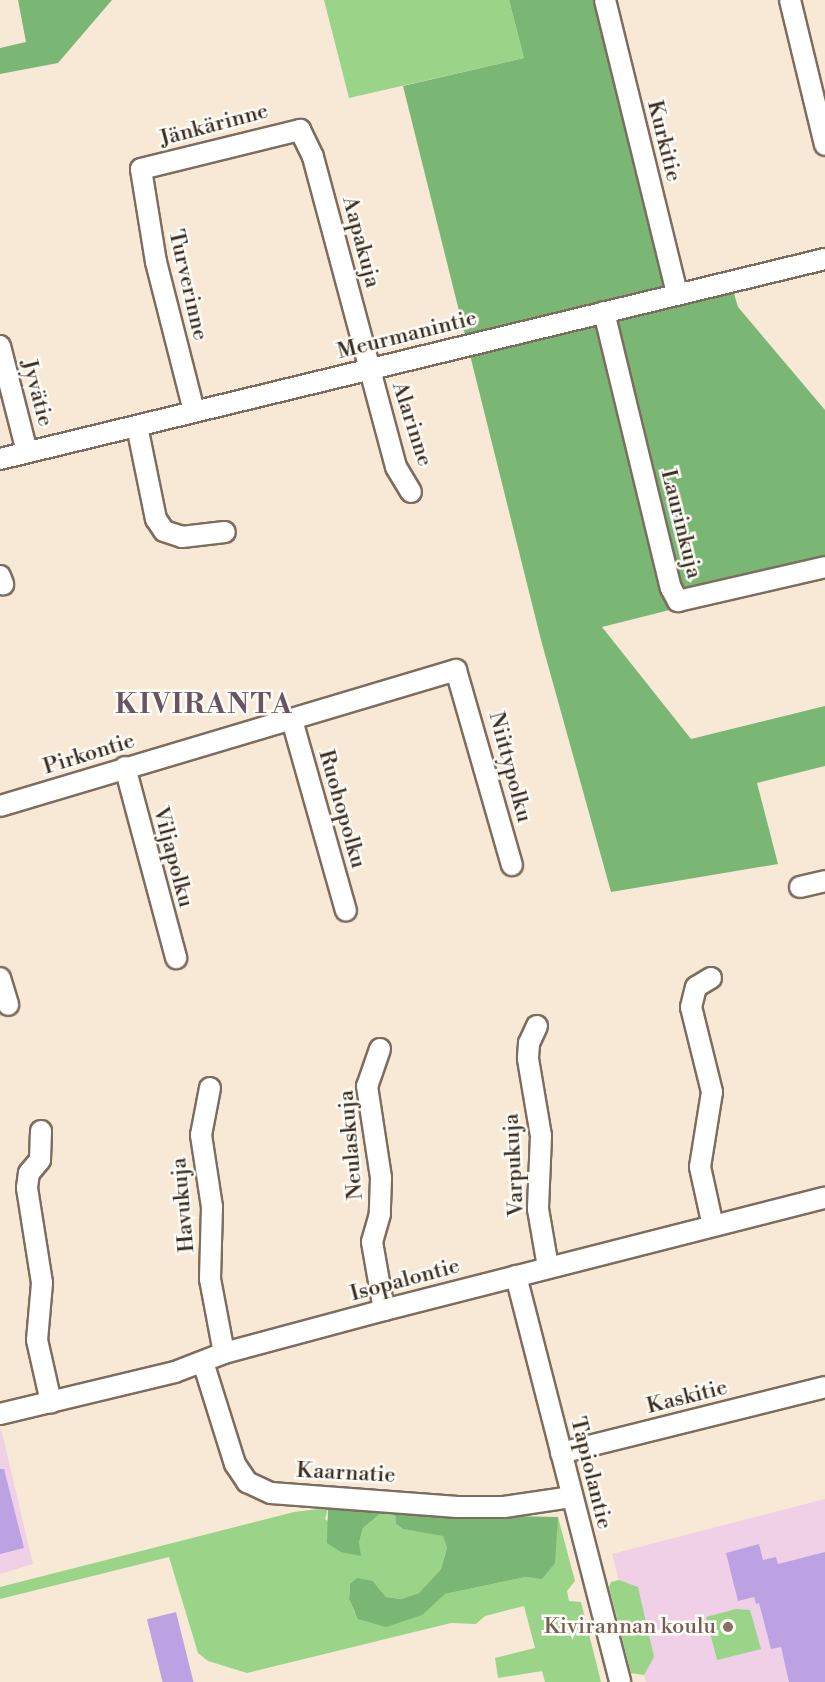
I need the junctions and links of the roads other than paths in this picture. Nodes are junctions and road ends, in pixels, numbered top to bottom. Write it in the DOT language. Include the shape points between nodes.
graph roads {
  1 [pos="605,0"];
  2 [pos="790,0"];
  3 [pos="300,130"];
  4 [pos="825,145"];
  5 [pos="141,169"];
  6 [pos="825,259"];
  7 [pos="677,292"];
  8 [pos="604,312"];
  9 [pos="0,346"];
  10 [pos="369,369"];
  11 [pos="194,411"];
  12 [pos="137,426"];
  13 [pos="27,452"];
  14 [pos="0,459"];
  15 [pos="411,492"];
  16 [pos="225,532"];
  17 [pos="825,567"];
  18 [pos="461,682"];
  19 [pos="292,720"];
  20 [pos="124,767"];
  21 [pos="0,806"];
  22 [pos="512,865"];
  23 [pos="825,881"];
  24 [pos="800,887"];
  25 [pos="346,911"];
  26 [pos="176,958"];
  27 [pos="0,978"];
  28 [pos="711,978"];
  29 [pos="8,1005"];
  30 [pos="537,1026"];
  31 [pos="380,1049"];
  32 [pos="210,1088"];
  33 [pos="41,1131"];
  34 [pos="825,1198"];
  35 [pos="713,1226"];
  36 [pos="548,1267"];
  37 [pos="516,1276"];
  38 [pos="384,1310"];
  39 [pos="224,1353"];
  40 [pos="204,1362"];
  41 [pos="825,1388"];
  42 [pos="51,1402"];
  43 [pos="0,1414"];
  44 [pos="561,1453"];
  45 [pos="572,1497"];
  46 [pos="620,1682"];
  1 -- 7 [label="street, Kurkitie"];
  2 -- 4 [label="street"];
  3 -- 5 [label="street, Jänkärinne"];
  3 -- 10 [label="street, Aapakuja" via="313,156"];
  5 -- 11 [label="street, Turverinne" via="156,262"];
  6 -- 7 [label="street, Meurmanintie"];
  7 -- 8 [label="street, Meurmanintie"];
  8 -- 10 [label="street, Meurmanintie"];
  8 -- 17 [label="street, Laurinkuja" via="671,588 678,601"];
  9 -- 13 [label="street, Jyvätie"];
  10 -- 11 [label="street, Meurmanintie"];
  10 -- 15 [label="street, Alarinne" via="396,467"];
  11 -- 12 [label="street, Meurmanintie"];
  12 -- 13 [label="street, Meurmanintie"];
  12 -- 16 [label="street" via="156,519 164,531 182,537"];
  13 -- 14 [label="street, Meurmanintie"];
  18 -- 19 [label="street, Pirkontie" via="456,670"];
  18 -- 22 [label="street, Niittypolku"];
  19 -- 20 [label="street, Pirkontie"];
  19 -- 25 [label="street, Ruohopolku"];
  20 -- 21 [label="street, Pirkontie"];
  20 -- 26 [label="street, Viljapolku"];
  23 -- 24 [label="street"];
  27 -- 29 [label="street"];
  28 -- 35 [label="street" via="696,987 691,1007 712,1092 700,1167"];
  30 -- 36 [label="street, Varpukuja" via="529,1043 528,1059 541,1136 538,1209"];
  31 -- 38 [label="street, Neulaskuja" via="367,1086 381,1178 380,1214 372,1242"];
  32 -- 39 [label="street, Havukuja" via="201,1135 212,1207 210,1279"];
  33 -- 42 [label="street" via="40,1160 29,1173 27,1188 42,1283 37,1340"];
  34 -- 35 [label="street, Isopalontie"];
  35 -- 36 [label="street, Isopalontie"];
  36 -- 37 [label="street, Isopalontie"];
  37 -- 38 [label="street, Isopalontie"];
  37 -- 44 [label="street, Tapiolantie"];
  38 -- 39 [label="street, Isopalontie"];
  39 -- 40 [label="street, Isopalontie"];
  40 -- 42 [label="street, Isopalontie"];
  40 -- 45 [label="street, Kaarnatie" via="235,1464 247,1482 271,1493 458,1507 504,1507"];
  41 -- 44 [label="street, Kaskitie"];
  42 -- 43 [label="street, Isopalontie"];
  44 -- 45 [label="street, Tapiolantie"];
  45 -- 46 [label="street, Tapiolantie"];
}
